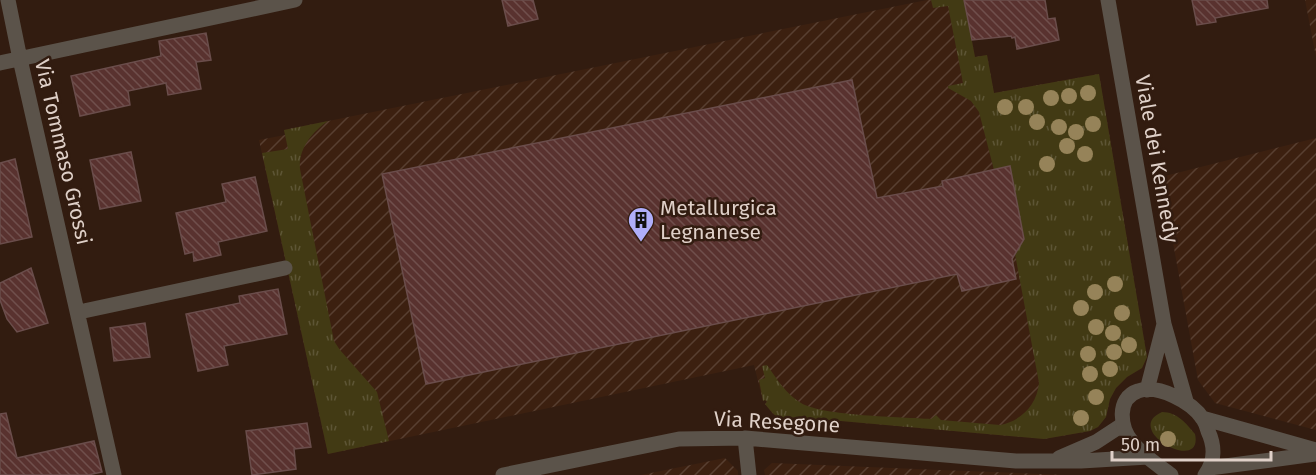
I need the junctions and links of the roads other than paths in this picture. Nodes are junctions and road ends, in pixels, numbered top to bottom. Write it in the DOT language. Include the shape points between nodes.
graph roads {
  1 [pos="8,0"];
  2 [pos="295,0"];
  3 [pos="1108,0"];
  4 [pos="20,59"];
  5 [pos="0,63"];
  6 [pos="285,268"];
  7 [pos="79,312"];
  8 [pos="1164,324"];
  9 [pos="1147,390"];
  10 [pos="1186,401"];
  11 [pos="1202,418"];
  12 [pos="1122,425"];
  13 [pos="745,438"];
  14 [pos="1316,452"];
  15 [pos="1148,457"];
  16 [pos="1051,462"];
  17 [pos="1208,472"];
  18 [pos="114,475"];
  19 [pos="503,475"];
  20 [pos="749,475"];
  21 [pos="1171,475"];
  1 -- 4 [label="street, Via Tommaso Grossi"];
  2 -- 4 [label="street"];
  3 -- 8 [label="street, Viale dei Kennedy"];
  4 -- 5 [label="street"];
  4 -- 7 [label="street, Via Tommaso Grossi"];
  6 -- 7 [label="street"];
  7 -- 18 [label="street, Via Tommaso Grossi"];
  8 -- 9 [label="street, Viale dei Kennedy"];
  8 -- 10 [label="street, Viale dei Kennedy"];
  9 -- 10 [label="street, Viale dei Kennedy"];
  9 -- 12 [label="street" via="1129,397 1123,408"];
  10 -- 11 [label="street, Viale dei Kennedy"];
  11 -- 14 [label="street"];
  11 -- 17 [label="street, Viale dei Kennedy" via="1214,451"];
  12 -- 15 [label="street" via="1131,442"];
  12 -- 16 [label="street, Via Resegone" via="1096,442"];
  13 -- 16 [label="street, Via Resegone"];
  13 -- 19 [label="street, Via Resegone" via="679,440"];
  13 -- 20 [label="street"];
  14 -- 17 [label="street"];
  15 -- 16 [label="street, Via Resegone"];
  15 -- 21 [label="street"];
}
